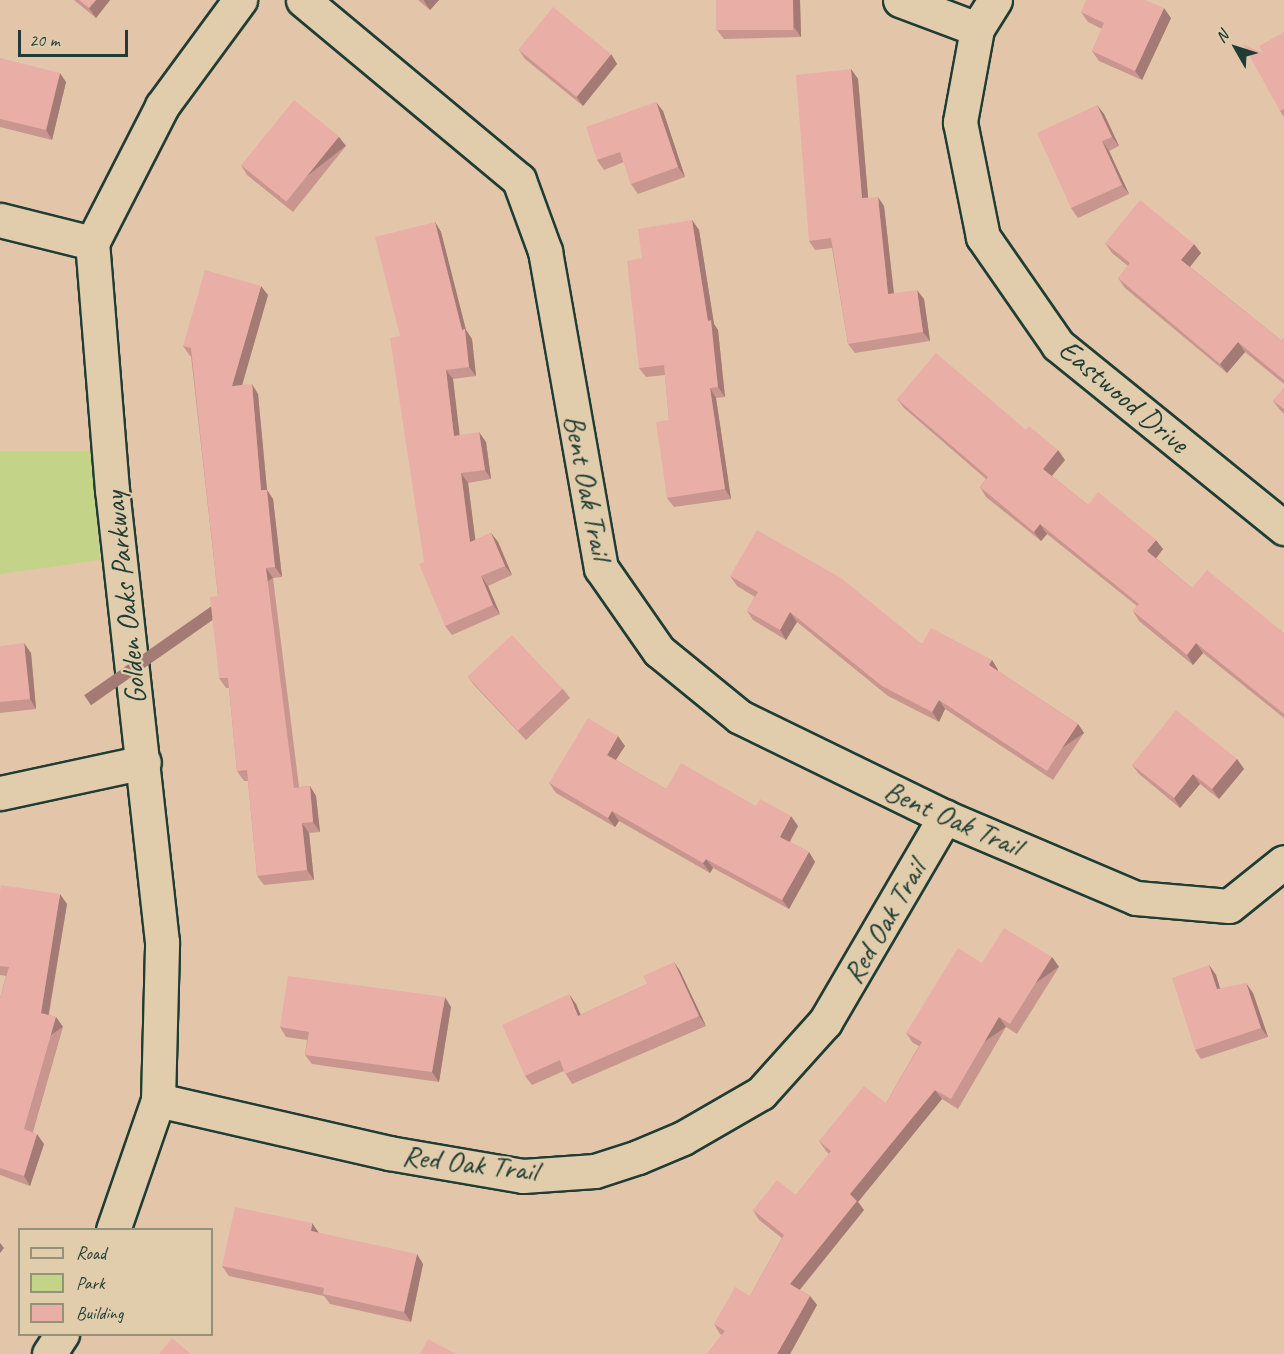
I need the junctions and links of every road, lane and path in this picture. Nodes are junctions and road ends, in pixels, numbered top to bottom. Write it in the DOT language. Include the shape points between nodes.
graph roads {
  1 [pos="240,0"];
  2 [pos="303,0"];
  3 [pos="900,0"];
  4 [pos="995,0"];
  5 [pos="977,29"];
  6 [pos="0,220"];
  7 [pos="92,243"];
  8 [pos="1284,528"];
  9 [pos="144,762"];
  10 [pos="0,793"];
  11 [pos="945,817"];
  12 [pos="1284,862"];
  13 [pos="158,1100"];
  14 [pos="113,1228"];
  15 [pos="61,1336"];
  16 [pos="49,1354"];
  1 -- 7 [label="street" via="162,106"];
  2 -- 11 [label="street, Bent Oak Trail" via="519,180 545,251 601,568 659,651 740,717"];
  3 -- 5 [label="street"];
  4 -- 5 [label="street, Eastwood Drive"];
  5 -- 8 [label="street, Eastwood Drive" via="960,122 983,237 1058,345"];
  6 -- 7 [label="street"];
  7 -- 9 [label="street, Golden Oaks Parkway" via="112,490"];
  9 -- 10 [label="street"];
  9 -- 13 [label="street, Golden Oaks Parkway" via="162,942"];
  11 -- 12 [label="street, Bent Oak Trail" via="1136,898 1229,906"];
  11 -- 13 [label="street, Red Oak Trail" via="817,1031 761,1093 683,1138 638,1157 595,1171 523,1176 389,1153"];
  13 -- 14 [label="street, Golden Oaks Parkway"];
  15 -- 16 [label="street"];
}
